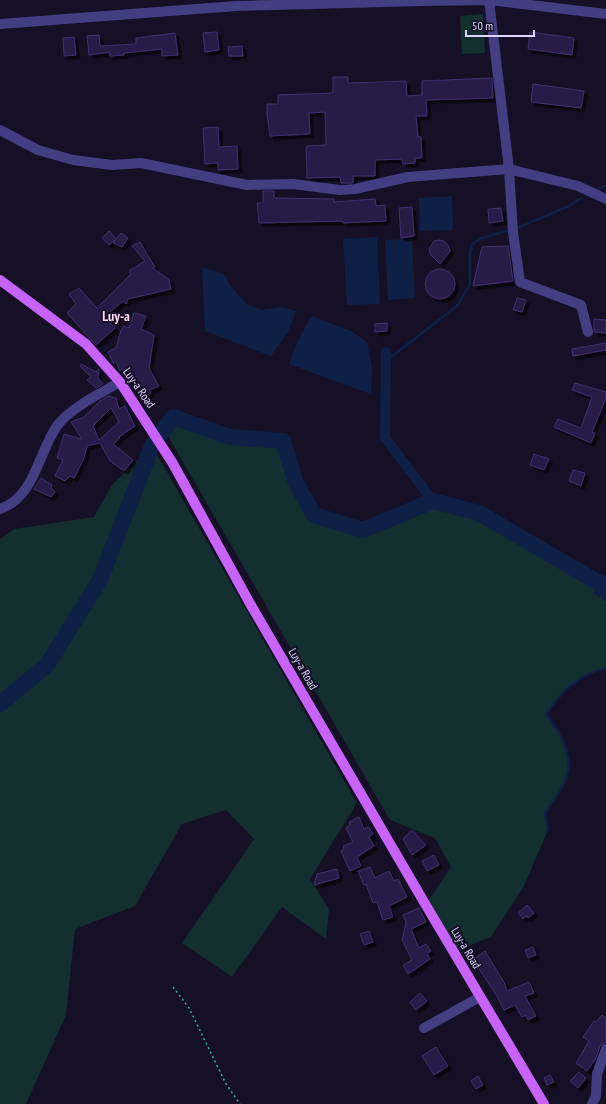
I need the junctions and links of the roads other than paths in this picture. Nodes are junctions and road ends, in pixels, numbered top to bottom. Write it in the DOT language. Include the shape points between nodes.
graph roads {
  1 [pos="489,0"];
  2 [pos="423,1"];
  3 [pos="235,3"];
  4 [pos="606,14"];
  5 [pos="0,24"];
  6 [pos="1,130"];
  7 [pos="510,169"];
  8 [pos="606,199"];
  9 [pos="0,280"];
  10 [pos="588,332"];
  11 [pos="120,382"];
  12 [pos="0,510"];
  13 [pos="480,997"];
  14 [pos="424,1028"];
  15 [pos="606,1049"];
  16 [pos="544,1104"];
  17 [pos="592,1104"];
  1 -- 2 [label="street"];
  1 -- 4 [label="street"];
  1 -- 7 [label="street"];
  2 -- 3 [label="street"];
  3 -- 5 [label="street"];
  6 -- 7 [label="street" via="38,150 73,160 112,165 141,163 247,185 293,184 340,190 408,177"];
  7 -- 8 [label="street" via="578,186"];
  7 -- 10 [label="street" via="512,232 520,282 581,305"];
  9 -- 11 [label="main road, Luy-a Road" via="86,344"];
  11 -- 12 [label="street" via="84,402 58,426 21,498"];
  11 -- 13 [label="main road, Luy-a Road" via="172,462 252,607"];
  13 -- 14 [label="street"];
  13 -- 16 [label="main road, Luy-a Road"];
  15 -- 17 [label="street" via="597,1074 596,1096"];
}
